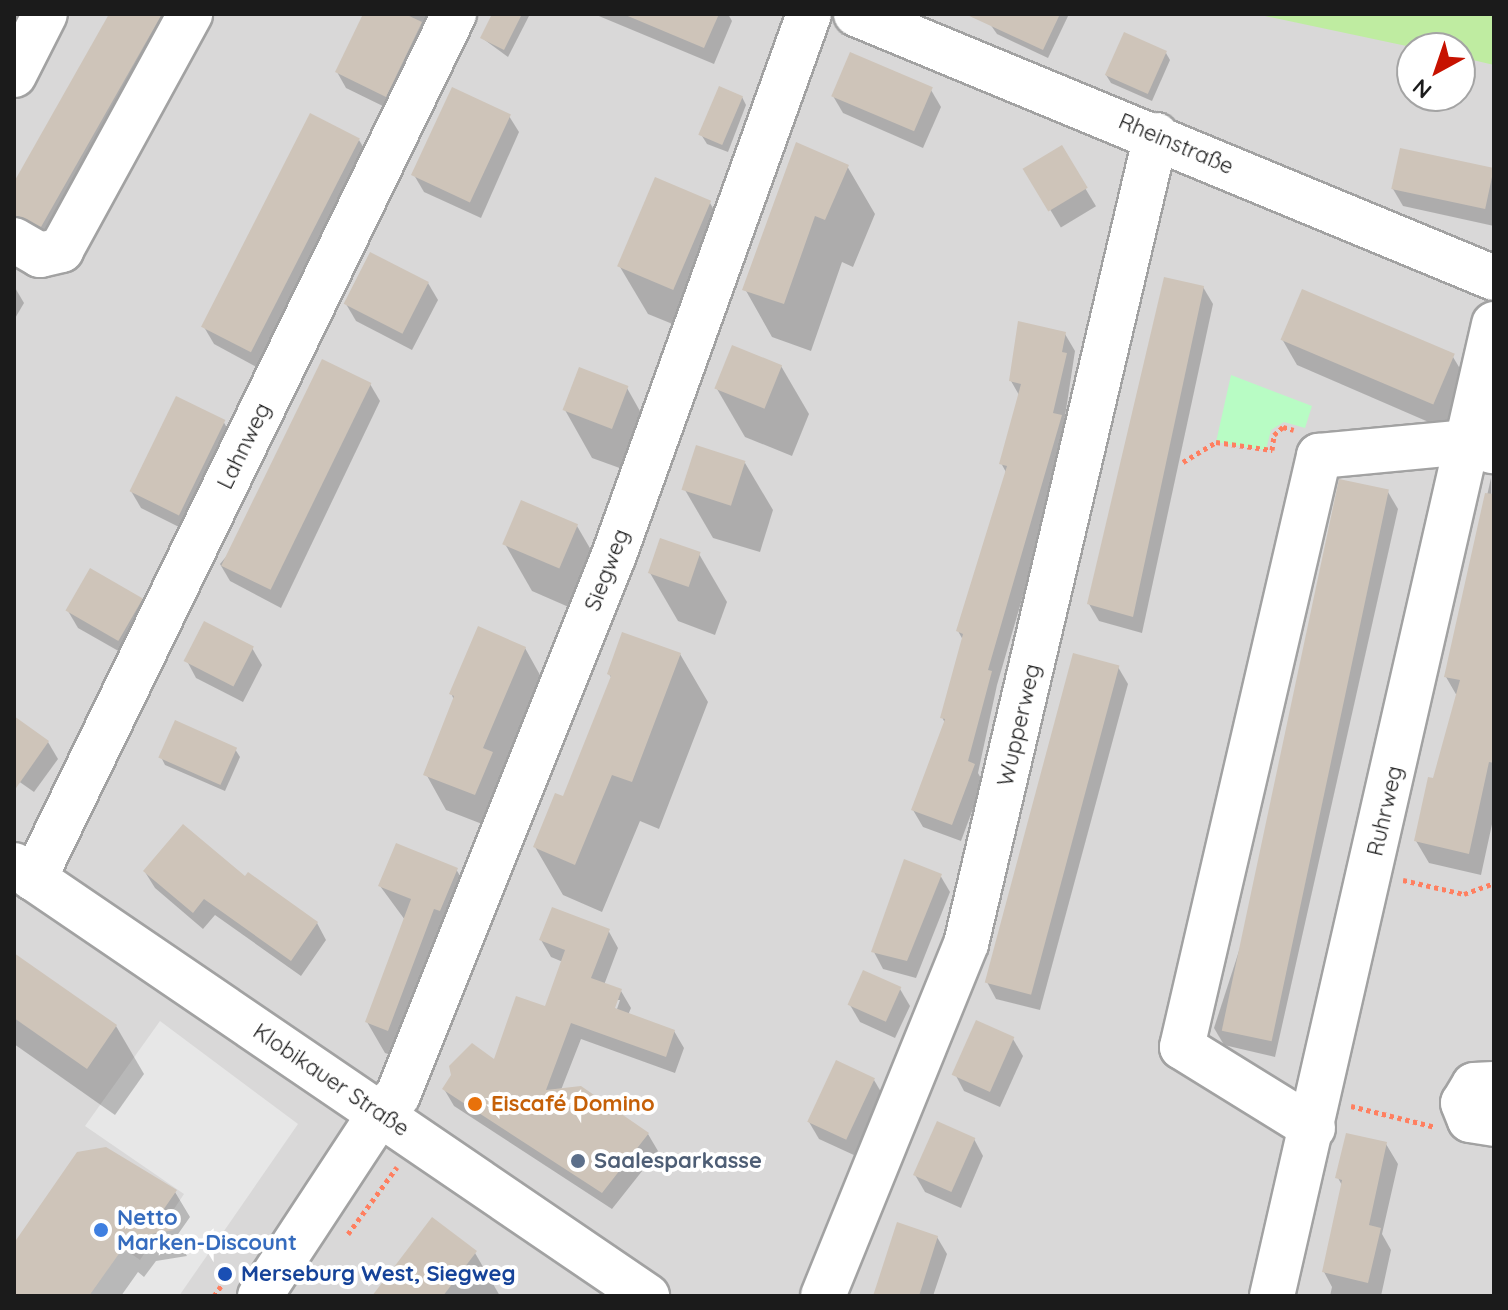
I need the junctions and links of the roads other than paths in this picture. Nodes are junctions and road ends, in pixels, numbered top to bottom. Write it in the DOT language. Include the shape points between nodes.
graph roads {
  1 [pos="45,14"];
  2 [pos="190,14"];
  3 [pos="454,14"];
  4 [pos="809,14"];
  5 [pos="856,14"];
  6 [pos="14,75"];
  7 [pos="1156,135"];
  8 [pos="14,240"];
  9 [pos="1494,278"];
  10 [pos="1494,324"];
  11 [pos="1481,447"];
  12 [pos="24,872"];
  13 [pos="1494,1084"];
  14 [pos="380,1113"];
  15 [pos="1316,1113"];
  16 [pos="1482,1122"];
  17 [pos="260,1296"];
  18 [pos="647,1296"];
  19 [pos="823,1296"];
  20 [pos="1272,1296"];
  1 -- 6 [label="street"];
  2 -- 8 [label="street" via="61,250 40,255"];
  3 -- 12 [label="street, Lahnweg"];
  4 -- 14 [label="street, Siegweg" via="614,555 398,1095"];
  5 -- 7 [label="street, Rheinstraße"];
  7 -- 9 [label="street, Rheinstraße"];
  7 -- 19 [label="street, Wupperweg" via="966,944"];
  10 -- 11 [label="street, Ruhrweg"];
  11 -- 15 [label="street, Ruhrweg" via="1371,873"];
  11 -- 15 [label="street" via="1319,456 1182,1047"];
  12 -- 14 [label="street, Klobikauer Straße"];
  13 -- 16 [label="street" via="1481,1082 1469,1089 1463,1103"];
  14 -- 17 [label="street, Siegweg"];
  14 -- 18 [label="street, Klobikauer Straße"];
  15 -- 20 [label="street, Ruhrweg"];
}
